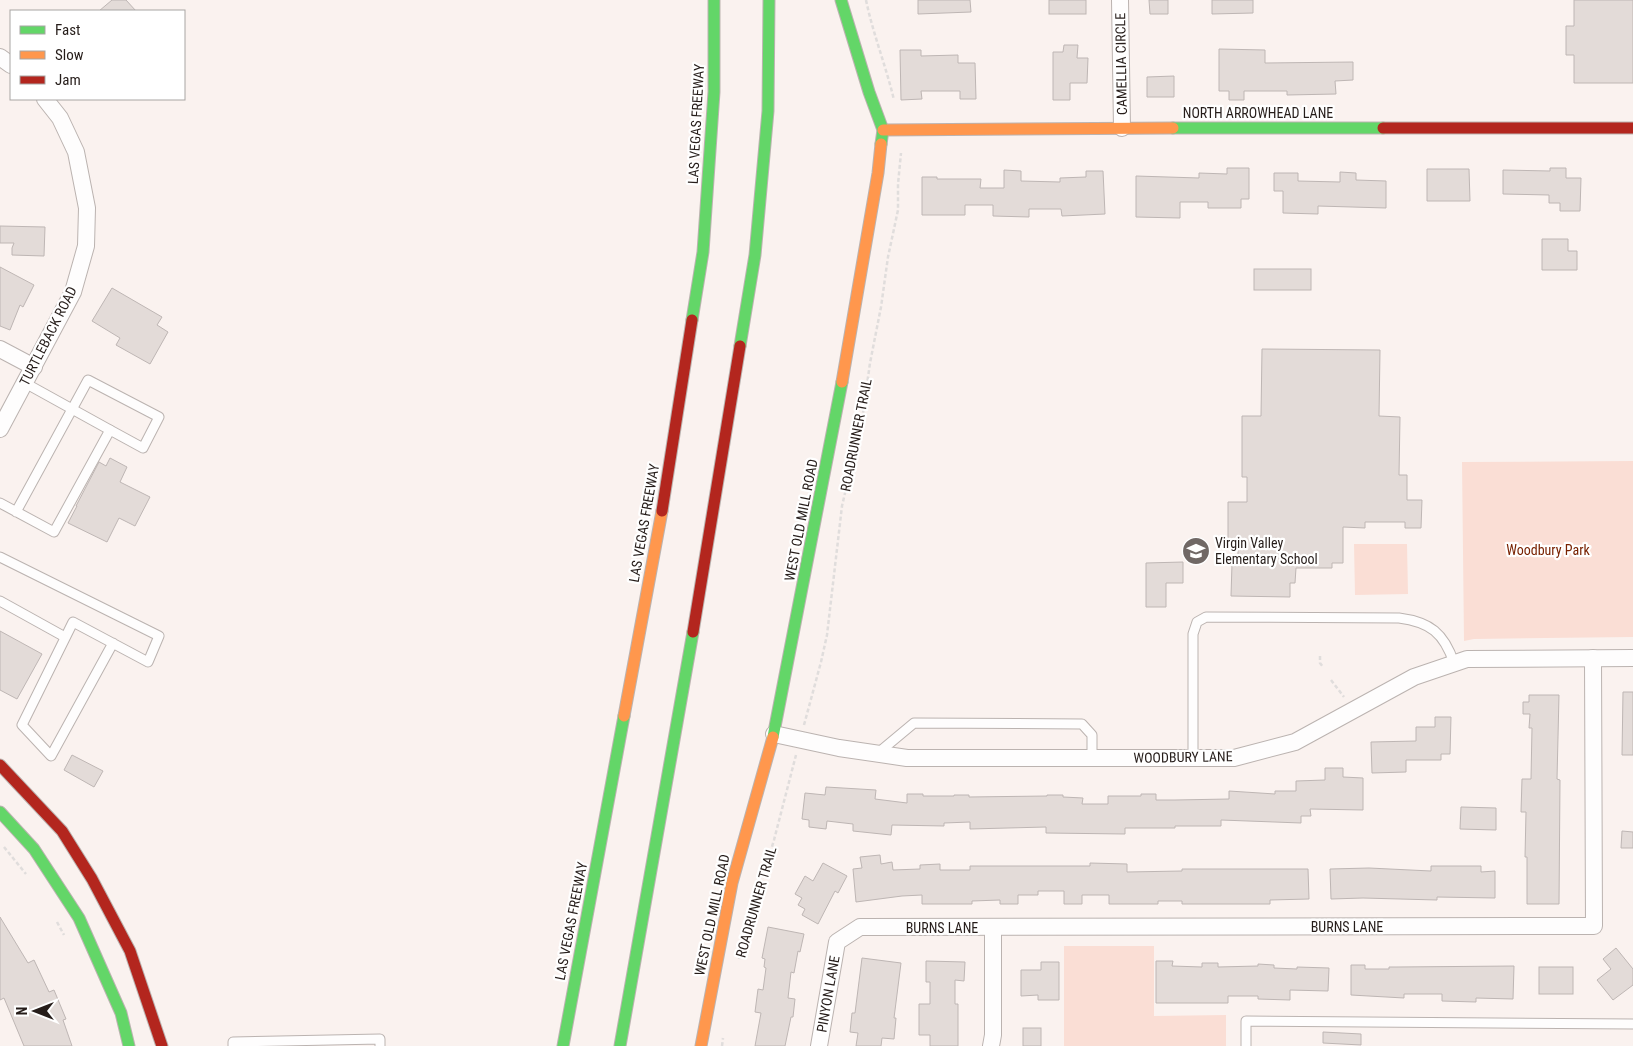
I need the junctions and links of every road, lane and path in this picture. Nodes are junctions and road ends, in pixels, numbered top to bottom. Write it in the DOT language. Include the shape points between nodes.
graph roads {
  1 [pos="714,0"];
  2 [pos="769,0"];
  3 [pos="841,0"];
  4 [pos="866,0"];
  5 [pos="1120,0"];
  6 [pos="46,100"];
  7 [pos="894,101"];
  8 [pos="1122,128"];
  9 [pos="1633,128"];
  10 [pos="883,130"];
  11 [pos="901,150"];
  12 [pos="0,349"];
  13 [pos="34,367"];
  14 [pos="25,383"];
  15 [pos="72,409"];
  16 [pos="0,429"];
  17 [pos="110,430"];
  18 [pos="0,503"];
  19 [pos="16,512"];
  20 [pos="0,557"];
  21 [pos="0,601"];
  22 [pos="65,637"];
  23 [pos="113,643"];
  24 [pos="1320,656"];
  25 [pos="1593,658"];
  26 [pos="1633,658"];
  27 [pos="1454,663"];
  28 [pos="1323,667"];
  29 [pos="1331,680"];
  30 [pos="1344,697"];
  31 [pos="805,719"];
  32 [pos="774,734"];
  33 [pos="878,754"];
  34 [pos="795,758"];
  35 [pos="1092,758"];
  36 [pos="1193,758"];
  37 [pos="0,766"];
  38 [pos="0,812"];
  39 [pos="1,843"];
  40 [pos="28,877"];
  41 [pos="56,921"];
  42 [pos="993,928"];
  43 [pos="64,936"];
  44 [pos="837,942"];
  45 [pos="738,961"];
  46 [pos="1633,1024"];
  47 [pos="724,1038"];
  48 [pos="128,1046"];
  49 [pos="162,1046"];
  50 [pos="234,1046"];
  51 [pos="380,1046"];
  52 [pos="563,1046"];
  53 [pos="620,1046"];
  54 [pos="701,1046"];
  55 [pos="722,1046"];
  56 [pos="819,1046"];
  57 [pos="991,1046"];
  58 [pos="1246,1046"];
  1 -- 52 [label="main road, LAS VEGAS FREEWAY" via="714,92 703,252 657,542"];
  2 -- 53 [label="main road" via="768,111 755,255 708,548"];
  3 -- 10 [label="main road, WEST OLD MILL ROAD"];
  4 -- 7 [label="path"];
  5 -- 8 [label="street, CAMELLIA CIRCLE"];
  6 -- 13 [label="street, TURTLEBACK ROAD" via="60,118 76,152 87,208 86,246 73,292"];
  8 -- 9 [label="main road, NORTH ARROWHEAD LANE"];
  8 -- 10 [label="main road, NORTH ARROWHEAD LANE"];
  10 -- 32 [label="main road, WEST OLD MILL ROAD" via="842,382"];
  11 -- 31 [label="path, ROADRUNNER TRAIL" via="898,210 862,420 842,506 827,635"];
  12 -- 13 [label="street"];
  13 -- 14 [label="street, TURTLEBACK ROAD"];
  14 -- 15 [label="lane"];
  14 -- 16 [label="street, TURTLEBACK ROAD"];
  15 -- 17 [label="lane"];
  15 -- 17 [label="lane" via="88,380 159,417 143,448"];
  15 -- 19 [label="lane"];
  17 -- 19 [label="lane" via="54,532"];
  18 -- 19 [label="lane"];
  20 -- 23 [label="lane" via="159,636 148,662"];
  21 -- 22 [label="lane"];
  22 -- 23 [label="lane" via="73,622"];
  22 -- 23 [label="lane" via="22,725 51,756"];
  24 -- 28 [label="path"];
  25 -- 26 [label="street, WOODBURY LANE"];
  25 -- 27 [label="street, WOODBURY LANE" via="1467,659"];
  25 -- 42 [label="street, BURNS LANE" via="1594,926"];
  27 -- 36 [label="street, WOODBURY LANE" via="1414,677 1296,742 1234,758"];
  27 -- 36 [label="lane" via="1440,636 1418,620 1206,617 1197,622 1193,634"];
  29 -- 30 [label="path"];
  32 -- 33 [label="street, WOODBURY LANE"];
  32 -- 54 [label="main road, WEST OLD MILL ROAD" via="732,883"];
  33 -- 35 [label="street, WOODBURY LANE" via="907,758"];
  33 -- 35 [label="lane" via="914,723 1082,724 1092,735"];
  34 -- 45 [label="path, ROADRUNNER TRAIL"];
  35 -- 36 [label="street, WOODBURY LANE"];
  37 -- 49 [label="main road" via="62,831 92,879 130,951"];
  38 -- 48 [label="main road" via="34,849 79,918 121,1013"];
  39 -- 40 [label="path"];
  41 -- 43 [label="path"];
  42 -- 44 [label="street, BURNS LANE" via="860,927"];
  42 -- 57 [label="street"];
  44 -- 56 [label="street, PINYON LANE"];
  46 -- 58 [label="lane" via="1246,1021"];
  47 -- 55 [label="path"];
  50 -- 51 [label="lane" via="234,1042 380,1039"];
}
